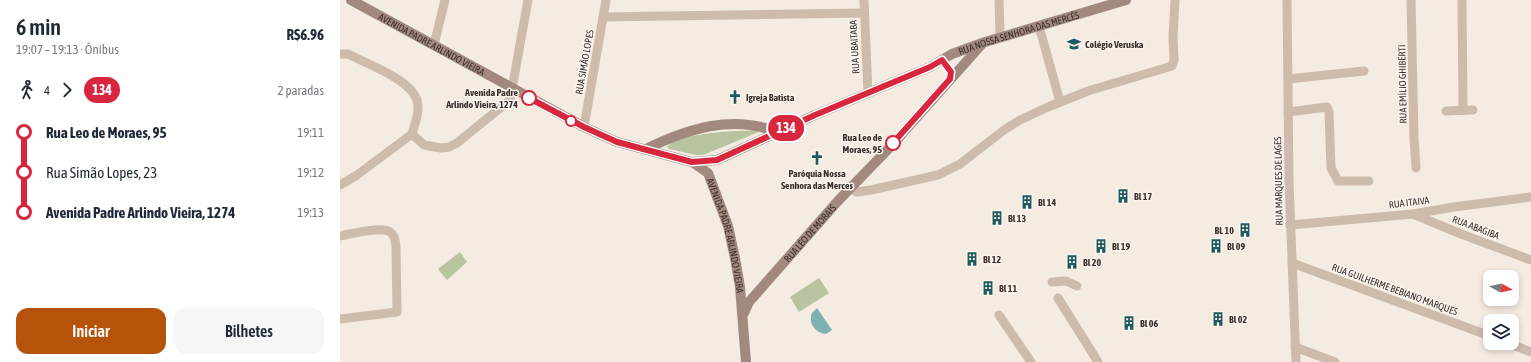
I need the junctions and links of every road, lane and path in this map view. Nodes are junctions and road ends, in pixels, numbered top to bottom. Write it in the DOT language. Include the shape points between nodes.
graph roads {
  1 [pos="351,0"];
  2 [pos="445,0"];
  3 [pos="528,0"];
  4 [pos="606,0"];
  5 [pos="864,0"];
  6 [pos="1000,0"];
  7 [pos="1126,0"];
  8 [pos="1175,0"];
  9 [pos="1286,0"];
  10 [pos="1411,0"];
  11 [pos="1462,0"];
  12 [pos="1114,2"];
  13 [pos="864,14"];
  14 [pos="603,17"];
  15 [pos="1039,26"];
  16 [pos="1000,36"];
  17 [pos="985,42"];
  18 [pos="434,45"];
  19 [pos="340,54"];
  20 [pos="942,60"];
  21 [pos="1364,71"];
  22 [pos="950,79"];
  23 [pos="1288,79"];
  24 [pos="512,88"];
  25 [pos="868,94"];
  26 [pos="1060,102"];
  27 [pos="1463,110"];
  28 [pos="1473,110"];
  29 [pos="1446,111"];
  30 [pos="1288,112"];
  31 [pos="584,127"];
  32 [pos="777,132"];
  33 [pos="412,134"];
  34 [pos="646,149"];
  35 [pos="717,160"];
  36 [pos="692,162"];
  37 [pos="1416,168"];
  38 [pos="708,173"];
  39 [pos="1369,181"];
  40 [pos="340,185"];
  41 [pos="850,188"];
  42 [pos="1531,197"];
  43 [pos="1413,214"];
  44 [pos="1290,225"];
  45 [pos="340,236"];
  46 [pos="1531,260"];
  47 [pos="1292,263"];
  48 [pos="1052,282"];
  49 [pos="1077,286"];
  50 [pos="740,287"];
  51 [pos="1058,298"];
  52 [pos="749,302"];
  53 [pos="999,314"];
  54 [pos="340,319"];
  55 [pos="743,322"];
  56 [pos="1483,333"];
  57 [pos="1295,347"];
  58 [pos="1519,347"];
  59 [pos="1531,352"];
  60 [pos="746,362"];
  61 [pos="1031,362"];
  62 [pos="1098,362"];
  63 [pos="1296,362"];
  64 [pos="1335,362"];
  1 -- 18 [label="main road, AVENIDA PADRE ARLINDO VIEIRA"];
  2 -- 18 [label="street"];
  3 -- 24 [label="street"];
  4 -- 14 [label="street, RUA SIMÃO LOPES"];
  5 -- 13 [label="street, RUA UBAITABA"];
  6 -- 16 [label="street"];
  7 -- 12 [label="main road, RUA NOSSA SENHORA DAS MERCÊS"];
  8 -- 26 [label="street" via="1172,66"];
  9 -- 23 [label="street, RUA MARQUES DE LAGES"];
  10 -- 37 [label="street, RUA EMÍLIO GHIBERTI"];
  11 -- 27 [label="street"];
  12 -- 15 [label="main road, RUA NOSSA SENHORA DAS MERCÊS"];
  13 -- 14 [label="street"];
  13 -- 25 [label="street, RUA UBAITABA"];
  14 -- 31 [label="street, RUA SIMÃO LOPES"];
  15 -- 16 [label="main road, RUA NOSSA SENHORA DAS MERCÊS"];
  15 -- 26 [label="street"];
  16 -- 17 [label="main road, RUA NOSSA SENHORA DAS MERCÊS"];
  17 -- 20 [label="main road, RUA NOSSA SENHORA DAS MERCÊS"];
  17 -- 22 [label="main road, RUA LÉO DE MORAIS"];
  18 -- 24 [label="main road, AVENIDA PADRE ARLINDO VIEIRA"];
  19 -- 33 [label="street" via="348,54 402,81 412,92 417,100 418,111"];
  20 -- 22 [label="main road" via="951,72"];
  20 -- 25 [label="main road, RUA NOSSA SENHORA DAS MERCÊS"];
  21 -- 23 [label="street"];
  22 -- 41 [label="main road, RUA LÉO DE MORAIS"];
  23 -- 30 [label="street, RUA MARQUES DE LAGES"];
  24 -- 31 [label="main road, AVENIDA PADRE ARLINDO VIEIRA"];
  24 -- 33 [label="street" via="510,100 457,143 441,148 433,147 424,145"];
  25 -- 32 [label="main road, RUA NOSSA SENHORA DAS MERCÊS"];
  26 -- 41 [label="street" via="1020,120 960,164 938,175 865,191 857,192"];
  27 -- 28 [label="street"];
  27 -- 29 [label="street"];
  30 -- 39 [label="street" via="1324,106 1328,108 1331,168 1338,181"];
  30 -- 44 [label="street, RUA MARQUES DE LAGES"];
  31 -- 34 [label="main road, AVENIDA PADRE ARLINDO VIEIRA" via="617,142"];
  32 -- 34 [label="main road" via="748,124 727,124 689,131"];
  32 -- 35 [label="main road, RUA NOSSA SENHORA DAS MERCÊS"];
  33 -- 40 [label="street"];
  34 -- 36 [label="main road, AVENIDA PADRE ARLINDO VIEIRA"];
  35 -- 36 [label="main road, RUA NOSSA SENHORA DAS MERCÊS"];
  35 -- 38 [label="main road"];
  36 -- 38 [label="main road, AVENIDA PADRE ARLINDO VIEIRA"];
  38 -- 50 [label="main road, AVENIDA PADRE ARLINDO VIEIRA" via="728,226"];
  41 -- 52 [label="main road, RUA LÉO DE MORAIS"];
  42 -- 43 [label="street, RUA ITAIVA"];
  43 -- 44 [label="street, RUA ITAIVA"];
  43 -- 46 [label="street, RUA ABAGIBA"];
  44 -- 47 [label="street, RUA MARQUES DE LAGES"];
  45 -- 54 [label="street" via="379,230 391,232 396,246 397,312"];
  47 -- 56 [label="street, RUA GUILHERME BEBIANO MARQUES"];
  47 -- 57 [label="street, RUA MARQUES DE LAGES"];
  48 -- 49 [label="street" via="1066,281"];
  50 -- 52 [label="main road"];
  50 -- 55 [label="main road, AVENIDA PADRE ARLINDO VIEIRA"];
  51 -- 62 [label="street"];
  52 -- 55 [label="main road, RUA LÉO DE MORAIS" via="744,310"];
  53 -- 61 [label="street"];
  55 -- 60 [label="main road, AVENIDA PADRE ARLINDO VIEIRA"];
  57 -- 63 [label="street, RUA MARQUES DE LAGES"];
  57 -- 64 [label="street"];
  58 -- 59 [label="street"];
}
